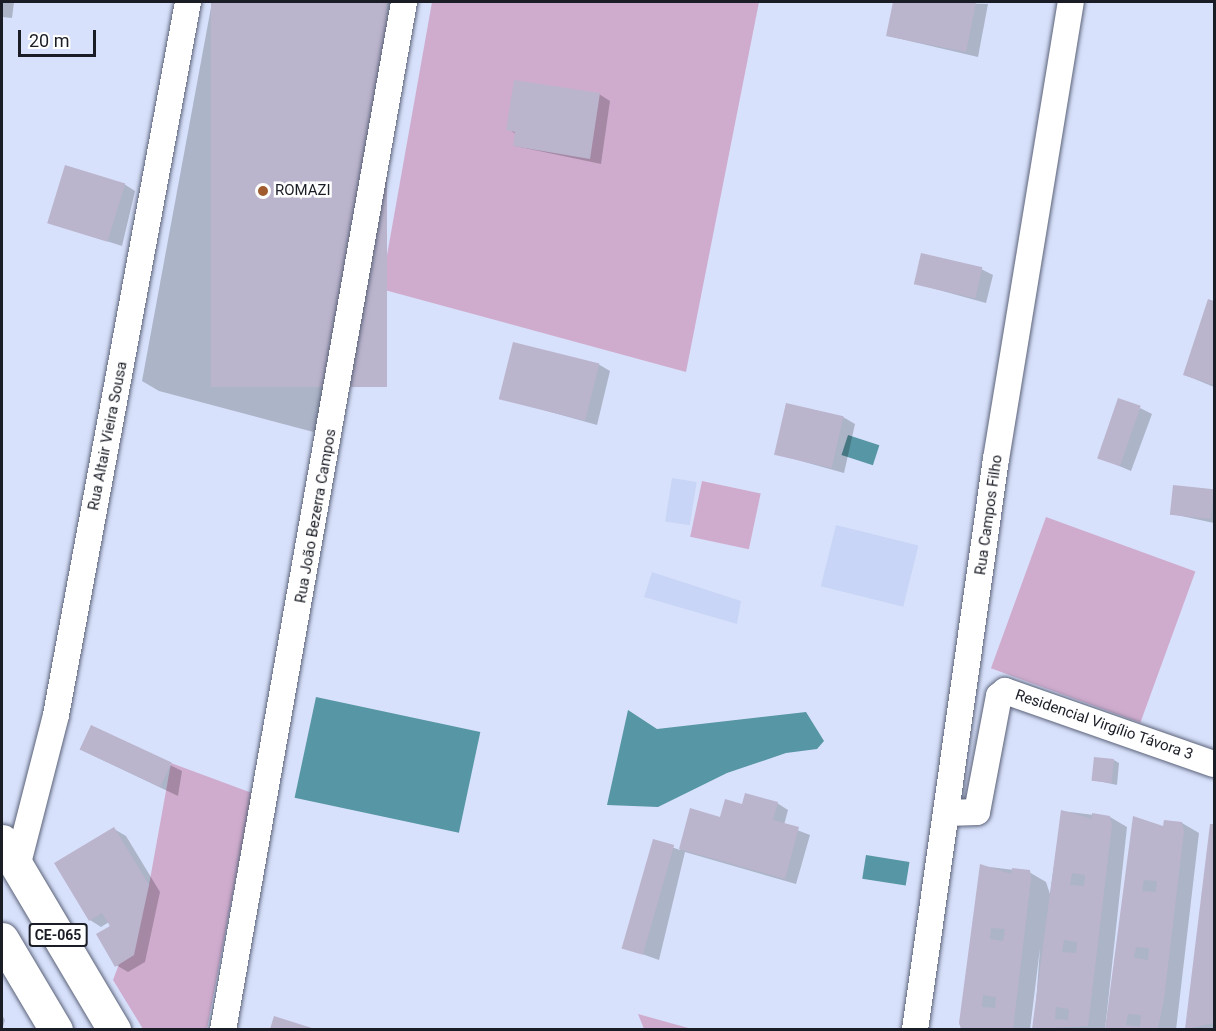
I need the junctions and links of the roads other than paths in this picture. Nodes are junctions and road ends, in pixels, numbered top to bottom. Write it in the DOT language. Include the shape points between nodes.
graph roads {
  1 [pos="188,2"];
  2 [pos="404,2"];
  3 [pos="1071,2"];
  4 [pos="1215,764"];
  5 [pos="947,813"];
  6 [pos="9,854"];
  7 [pos="2,939"];
  8 [pos="56,1029"];
  9 [pos="114,1029"];
  10 [pos="223,1029"];
  11 [pos="915,1029"];
  1 -- 6 [label="street, Rua Altair Vieira Sousa" via="56,715"];
  2 -- 10 [label="street, Rua João Bezerra Campos"];
  3 -- 5 [label="street, Rua Campos Filho" via="996,459"];
  4 -- 5 [label="street, Residencial Virgílio Távora 3" via="1005,691 999,696 977,812"];
  5 -- 11 [label="street, Rua Campos Filho"];
  6 -- 9 [label="main road, CE-065"];
  7 -- 8 [label="main road, CE-065"];
}
